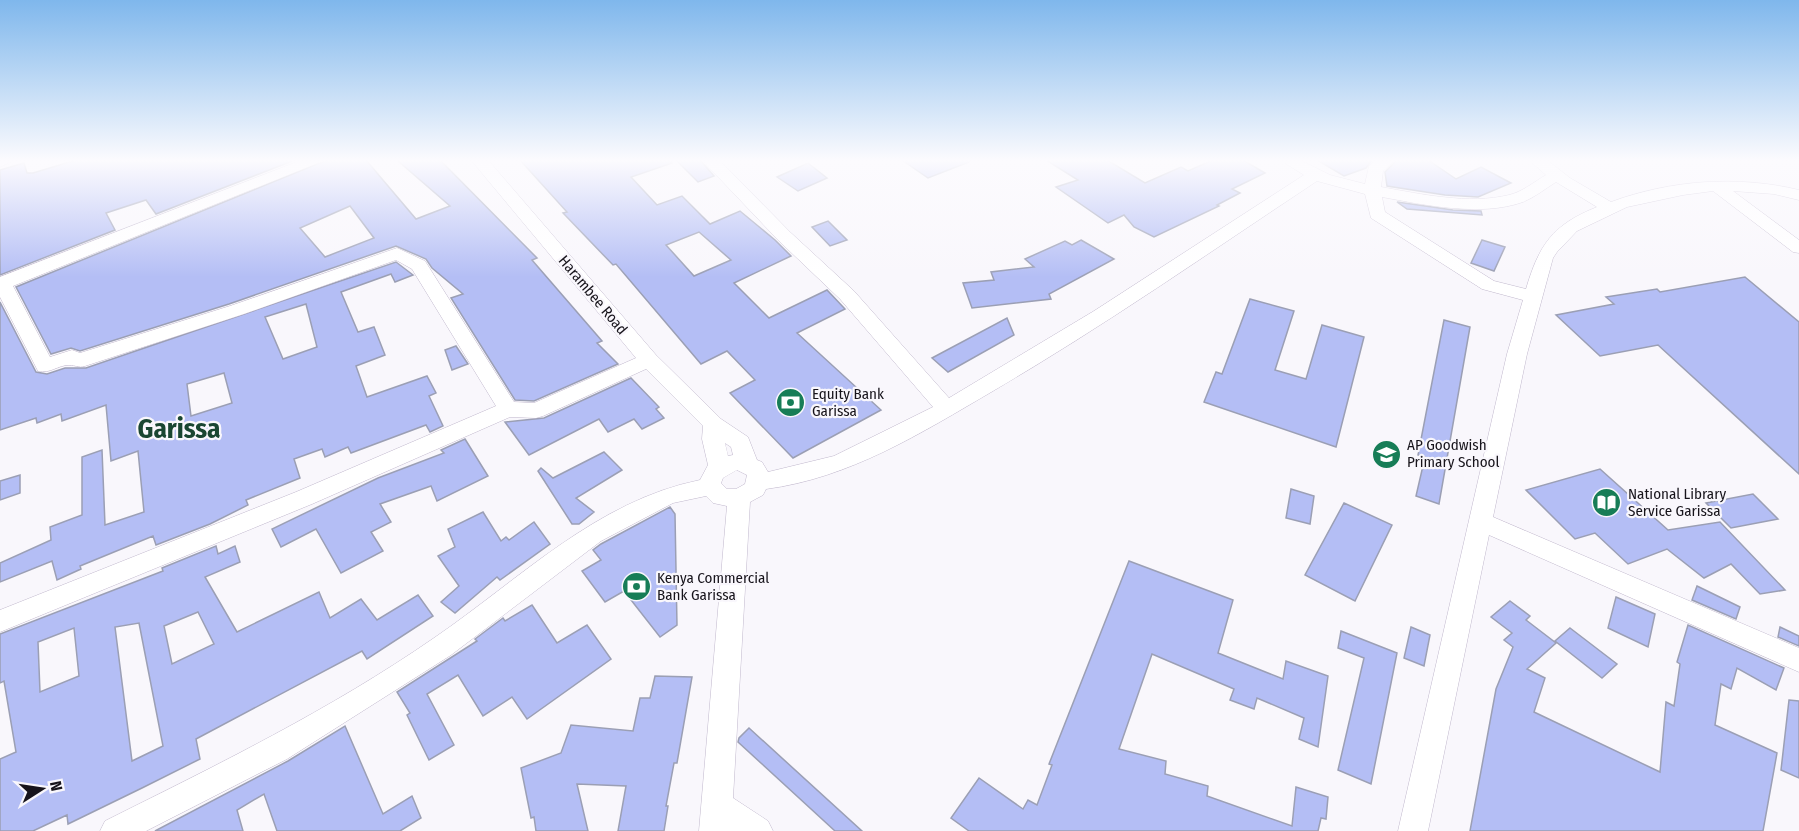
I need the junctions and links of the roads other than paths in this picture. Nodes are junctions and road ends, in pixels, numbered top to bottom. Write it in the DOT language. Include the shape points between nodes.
graph roads {
  1 [pos="217,199"];
  2 [pos="512,199"];
  3 [pos="748,199"];
  4 [pos="1280,199"];
  5 [pos="1374,199"];
  6 [pos="1436,199"];
  7 [pos="1513,199"];
  8 [pos="1594,199"];
  9 [pos="1650,199"];
  10 [pos="1733,199"];
  11 [pos="1608,207"];
  12 [pos="1799,248"];
  13 [pos="1,283"];
  14 [pos="1534,297"];
  15 [pos="649,360"];
  16 [pos="508,409"];
  17 [pos="947,409"];
  18 [pos="714,423"];
  19 [pos="715,477"];
  20 [pos="748,481"];
  21 [pos="1480,521"];
  22 [pos="0,621"];
  23 [pos="1799,660"];
  24 [pos="716,818"];
  25 [pos="115,831"];
  26 [pos="758,831"];
  27 [pos="1413,831"];
  1 -- 13 [label="street"];
  2 -- 15 [label="street, Harambee Road"];
  3 -- 17 [label="street" via="854,303"];
  4 -- 17 [label="street" via="1042,354"];
  5 -- 14 [label="street" via="1377,214 1488,285"];
  6 -- 7 [label="street" via="1497,202"];
  8 -- 11 [label="street"];
  9 -- 11 [label="street"];
  10 -- 12 [label="street"];
  11 -- 14 [label="street" via="1570,227 1553,244 1544,258"];
  13 -- 16 [label="street" via="45,366 72,357 78,361 169,332 397,253 419,265"];
  14 -- 21 [label="street" via="1517,354"];
  15 -- 16 [label="street" via="536,411"];
  15 -- 18 [label="street, Harambee Road"];
  16 -- 22 [label="street" via="304,498"];
  17 -- 20 [label="street" via="865,453 810,474"];
  18 -- 19 [label="street"];
  18 -- 20 [label="street, Harambee Road" via="740,443"];
  19 -- 20 [label="street" via="729,463"];
  19 -- 20 [label="street" via="721,497"];
  19 -- 25 [label="street" via="668,495 593,534 403,672 277,750"];
  20 -- 24 [label="street"];
  21 -- 23 [label="street"];
  21 -- 27 [label="street"];
  24 -- 26 [label="street"];
}
